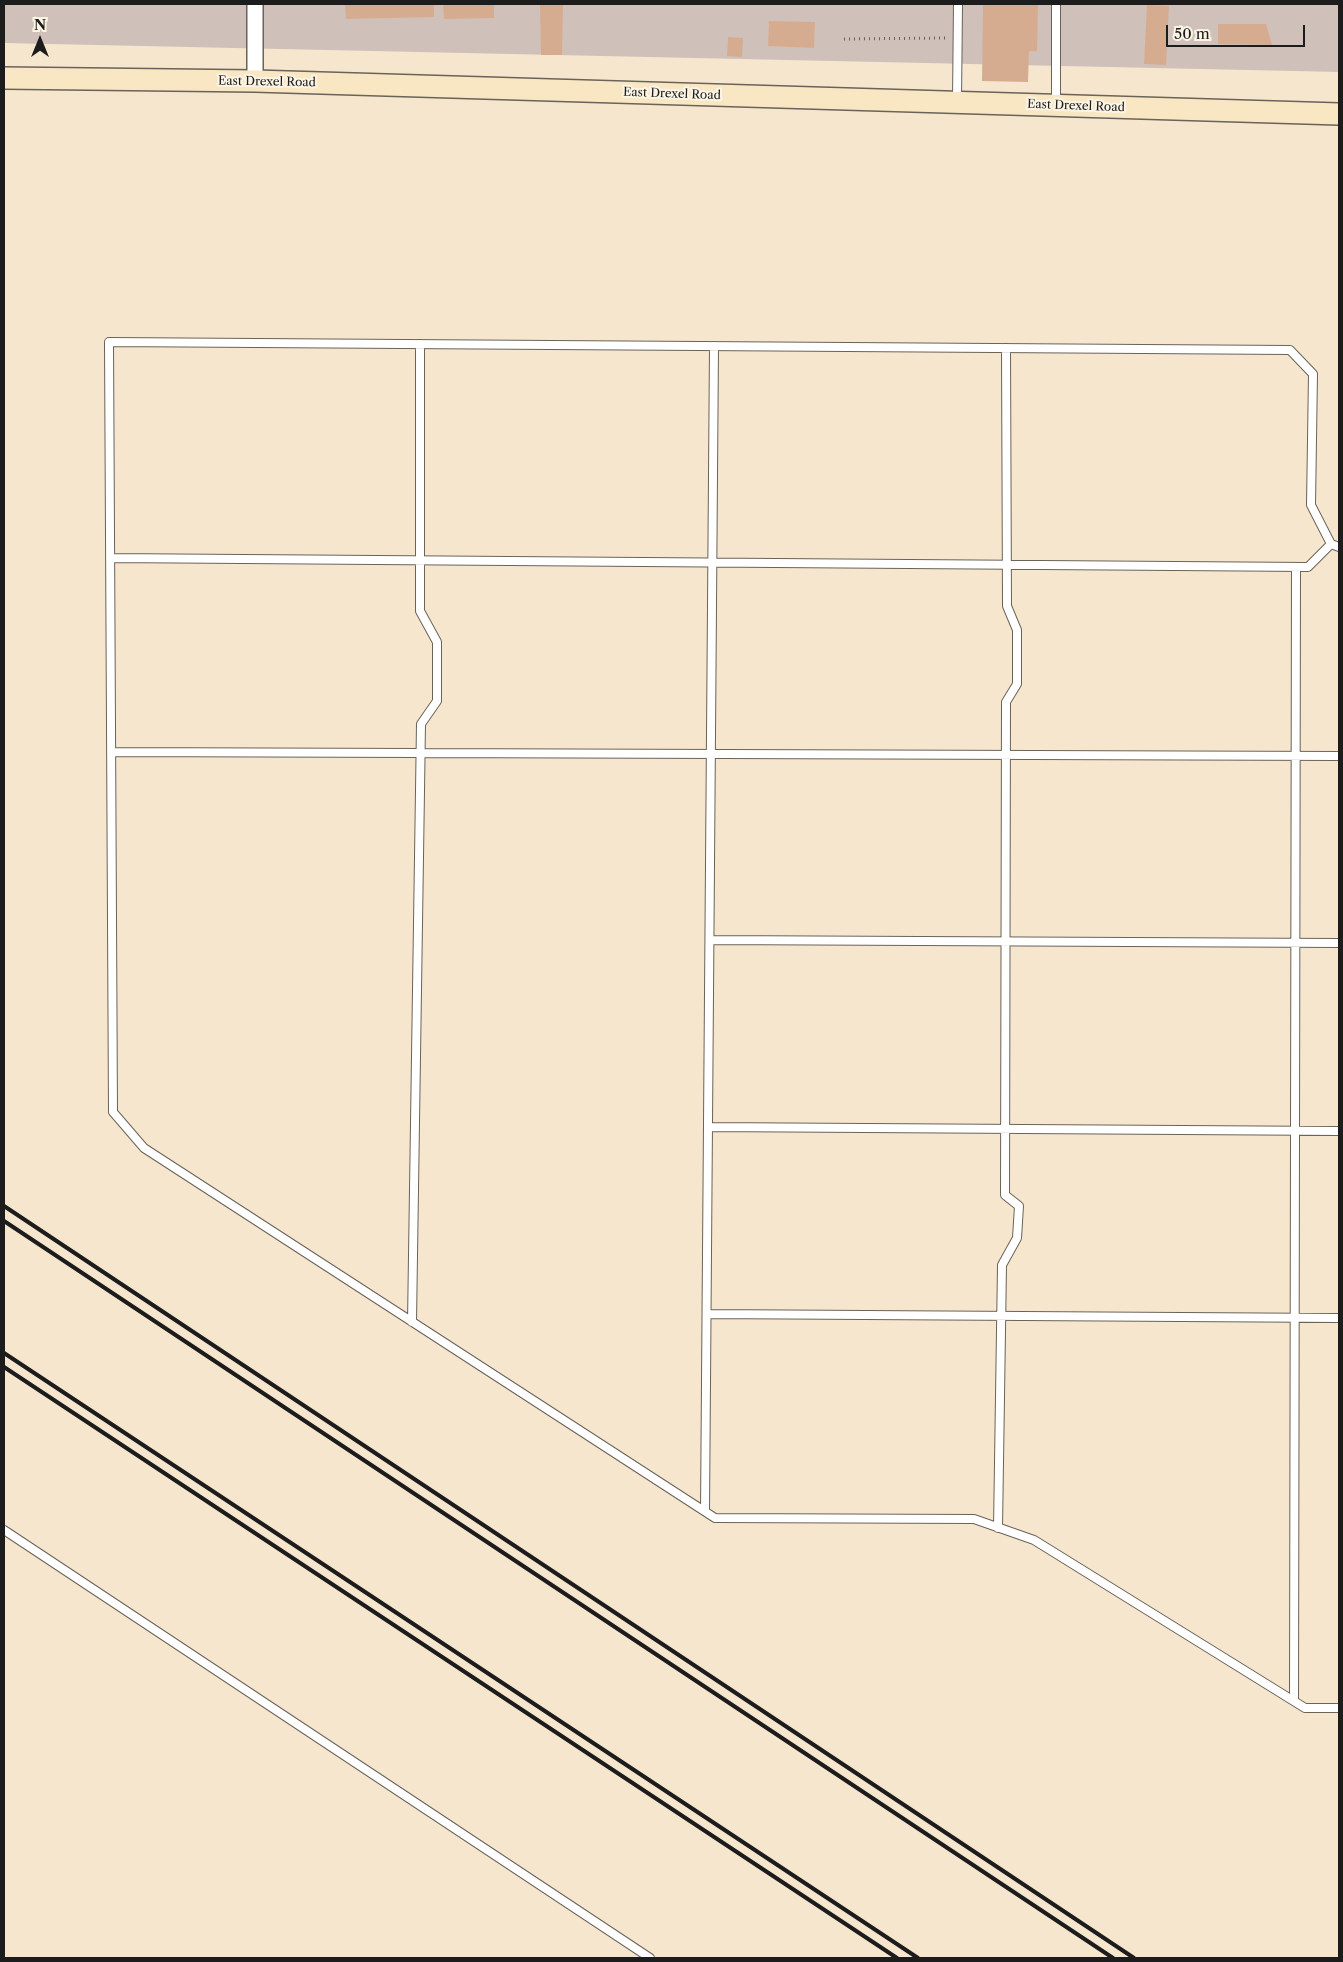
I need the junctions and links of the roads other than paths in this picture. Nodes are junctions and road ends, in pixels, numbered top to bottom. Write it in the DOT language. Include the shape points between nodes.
graph roads {
  1 [pos="255,4"];
  2 [pos="958,4"];
  3 [pos="1056,4"];
  4 [pos="4,78"];
  5 [pos="255,81"];
  6 [pos="957,102"];
  7 [pos="1056,106"];
  8 [pos="1339,114"];
  9 [pos="420,344"];
  10 [pos="714,346"];
  11 [pos="1006,348"];
  12 [pos="1331,544"];
  13 [pos="1339,547"];
  14 [pos="110,558"];
  15 [pos="420,560"];
  16 [pos="713,562"];
  17 [pos="1007,565"];
  18 [pos="1296,567"];
  19 [pos="111,752"];
  20 [pos="421,753"];
  21 [pos="711,754"];
  22 [pos="1006,755"];
  23 [pos="1296,756"];
  24 [pos="1339,756"];
  25 [pos="710,940"];
  26 [pos="1006,941"];
  27 [pos="1296,943"];
  28 [pos="1339,943"];
  29 [pos="708,1127"];
  30 [pos="1005,1129"];
  31 [pos="1295,1131"];
  32 [pos="1339,1131"];
  33 [pos="707,1314"];
  34 [pos="1002,1316"];
  35 [pos="1295,1318"];
  36 [pos="1339,1318"];
  37 [pos="412,1322"];
  38 [pos="705,1511"];
  39 [pos="998,1528"];
  40 [pos="4,1530"];
  41 [pos="1294,1701"];
  42 [pos="1339,1708"];
  43 [pos="650,1958"];
  1 -- 5 [label="street"];
  2 -- 6 [label="lane"];
  3 -- 7 [label="lane"];
  4 -- 5 [label="street, East Drexel Road"];
  5 -- 6 [label="street, East Drexel Road"];
  6 -- 7 [label="street, East Drexel Road"];
  7 -- 8 [label="street, East Drexel Road"];
  9 -- 10 [label="lane"];
  9 -- 14 [label="lane" via="109,342"];
  9 -- 15 [label="lane"];
  10 -- 11 [label="lane"];
  10 -- 16 [label="lane"];
  11 -- 12 [label="lane" via="1290,350 1313,374 1311,505"];
  11 -- 17 [label="lane"];
  12 -- 13 [label="lane"];
  12 -- 18 [label="lane" via="1308,567"];
  14 -- 15 [label="lane"];
  14 -- 19 [label="lane"];
  15 -- 16 [label="lane"];
  15 -- 20 [label="lane" via="420,611 437,642 437,701 421,724"];
  16 -- 17 [label="lane"];
  16 -- 21 [label="lane"];
  17 -- 18 [label="lane"];
  17 -- 22 [label="lane" via="1007,606 1017,630 1017,684 1006,702"];
  18 -- 23 [label="lane"];
  19 -- 20 [label="lane"];
  19 -- 37 [label="lane" via="113,1112 144,1148"];
  20 -- 21 [label="lane"];
  20 -- 37 [label="lane"];
  21 -- 22 [label="lane"];
  21 -- 25 [label="lane"];
  22 -- 23 [label="lane"];
  22 -- 26 [label="lane"];
  23 -- 24 [label="lane"];
  23 -- 27 [label="lane"];
  25 -- 26 [label="lane"];
  25 -- 29 [label="lane"];
  26 -- 27 [label="lane"];
  26 -- 30 [label="lane"];
  27 -- 28 [label="lane"];
  27 -- 31 [label="lane"];
  29 -- 30 [label="lane"];
  29 -- 33 [label="lane"];
  30 -- 31 [label="lane"];
  30 -- 34 [label="lane" via="1005,1196 1019,1206 1017,1238 1002,1265"];
  31 -- 32 [label="lane"];
  31 -- 35 [label="lane"];
  33 -- 34 [label="lane"];
  33 -- 38 [label="lane"];
  34 -- 35 [label="lane"];
  34 -- 39 [label="lane"];
  35 -- 36 [label="lane"];
  35 -- 41 [label="lane"];
  37 -- 38 [label="lane"];
  38 -- 39 [label="lane" via="715,1518 974,1519"];
  39 -- 41 [label="lane" via="1034,1540"];
  40 -- 43 [label="lane"];
  41 -- 42 [label="lane" via="1305,1708"];
}
